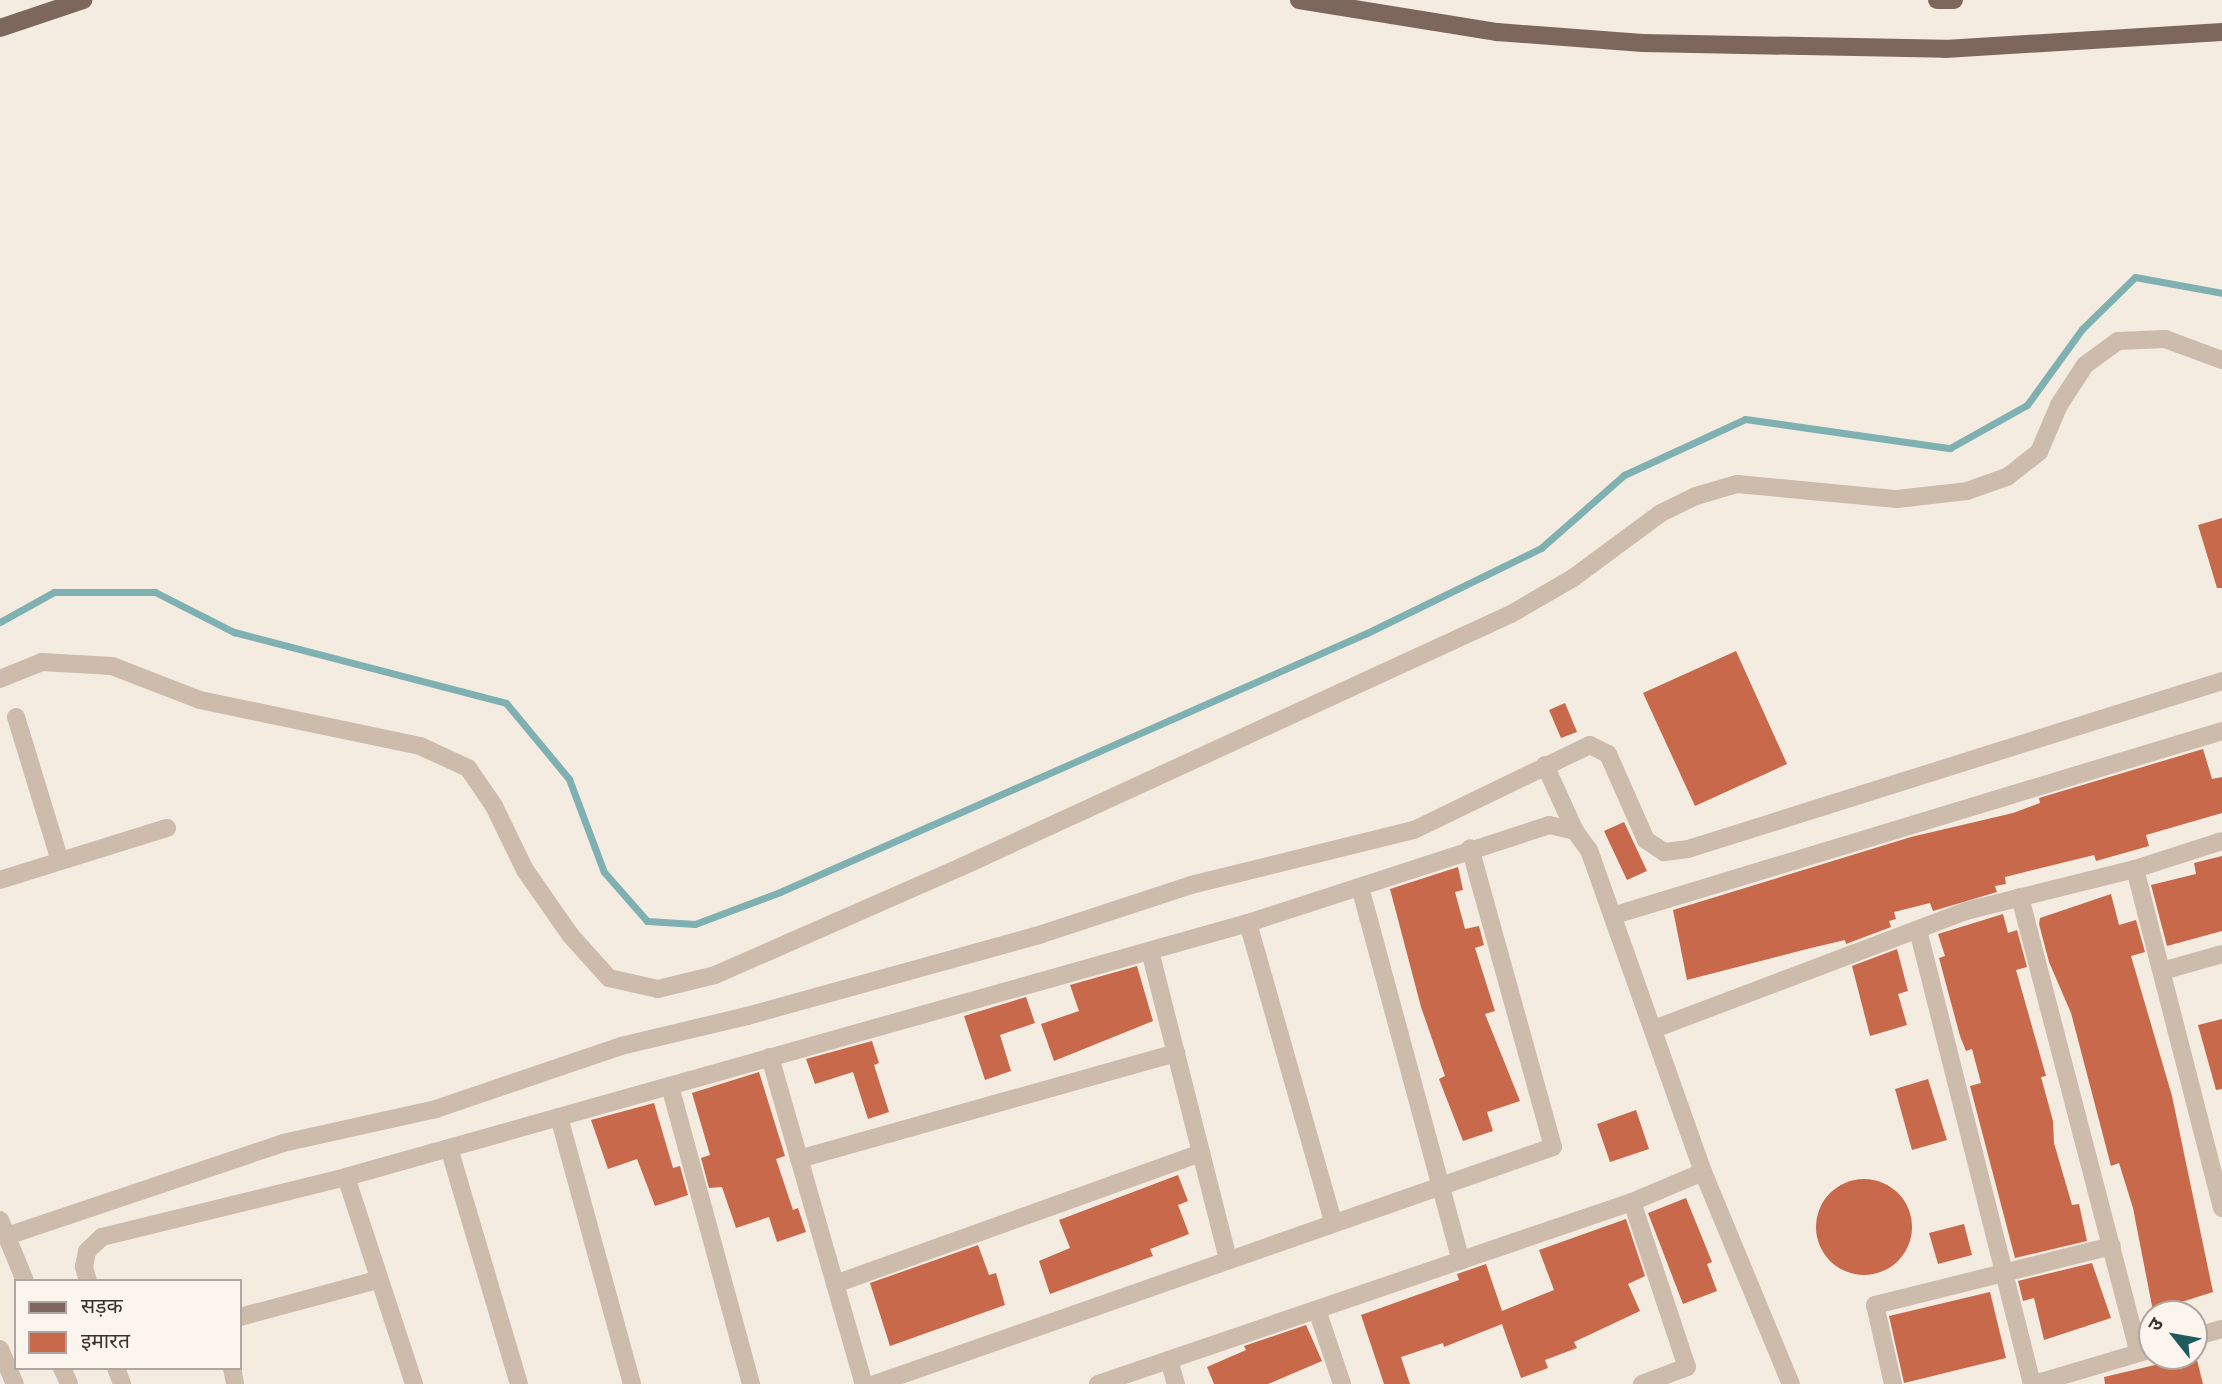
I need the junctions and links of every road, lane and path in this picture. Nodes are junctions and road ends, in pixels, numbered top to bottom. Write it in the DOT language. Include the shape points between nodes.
graph roads {
  1 [pos="83,0"];
  2 [pos="1299,0"];
  3 [pos="1937,0"];
  4 [pos="1954,0"];
  5 [pos="0,28"];
  6 [pos="2222,32"];
  7 [pos="2222,360"];
  8 [pos="0,679"];
  9 [pos="2222,681"];
  10 [pos="16,717"];
  11 [pos="2222,731"];
  12 [pos="1545,765"];
  13 [pos="167,828"];
  14 [pos="1575,831"];
  15 [pos="2222,841"];
  16 [pos="1470,848"];
  17 [pos="59,858"];
  18 [pos="2135,869"];
  19 [pos="0,880"];
  20 [pos="1360,887"];
  21 [pos="2020,897"];
  22 [pos="1615,915"];
  23 [pos="1248,923"];
  24 [pos="1918,930"];
  25 [pos="1150,951"];
  26 [pos="2222,954"];
  27 [pos="2162,971"];
  28 [pos="1654,1029"];
  29 [pos="1176,1053"];
  30 [pos="770,1057"];
  31 [pos="670,1086"];
  32 [pos="559,1117"];
  33 [pos="449,1148"];
  34 [pos="1201,1153"];
  35 [pos="799,1159"];
  36 [pos="1703,1172"];
  37 [pos="346,1177"];
  38 [pos="1440,1184"];
  39 [pos="1632,1202"];
  40 [pos="2222,1208"];
  41 [pos="1333,1222"];
  42 [pos="3,1228"];
  43 [pos="2112,1245"];
  44 [pos="1228,1259"];
  45 [pos="1461,1261"];
  46 [pos="2004,1273"];
  47 [pos="25,1279"];
  48 [pos="87,1279"];
  49 [pos="377,1280"];
  50 [pos="835,1284"];
  51 [pos="1317,1310"];
  52 [pos="242,1316"];
  53 [pos="2138,1326"];
  54 [pos="0,1349"];
  55 [pos="2138,1353"];
  56 [pos="1169,1360"];
  57 [pos="15,1384"];
  58 [pos="414,1384"];
  59 [pos="519,1384"];
  60 [pos="632,1384"];
  61 [pos="751,1384"];
  62 [pos="864,1384"];
  63 [pos="875,1384"];
  64 [pos="1098,1384"];
  65 [pos="1177,1384"];
  66 [pos="1342,1384"];
  67 [pos="1642,1384"];
  68 [pos="1791,1384"];
  69 [pos="1893,1384"];
  70 [pos="2033,1384"];
  1 -- 5 [label="main road"];
  2 -- 6 [label="main road" via="1497,32 1643,43 1945,49"];
  3 -- 4 [label="main road"];
  7 -- 8 [label="street" via="2165,339 2118,341 2085,365 2059,405 2039,452 2007,477 1967,491 1897,499 1737,484 1696,496 1661,513 1573,578 1511,614 961,867 715,975 658,989 609,978 571,936 525,870 494,806 468,768 420,746 200,700 112,666 42,662"];
  9 -- 12 [label="street" via="1814,810 1664,852 1647,840 1608,754 1590,745"];
  10 -- 17 [label="street"];
  11 -- 22 [label="street"];
  12 -- 14 [label="street"];
  12 -- 42 [label="street" via="1414,830 1191,885 1042,934 621,1046 436,1109 283,1143"];
  13 -- 17 [label="street"];
  14 -- 16 [label="street" via="1549,825"];
  14 -- 22 [label="street" via="1589,850"];
  15 -- 18 [label="street"];
  16 -- 20 [label="street"];
  16 -- 38 [label="street" via="1553,1147"];
  17 -- 19 [label="street"];
  18 -- 21 [label="street"];
  18 -- 27 [label="street"];
  20 -- 23 [label="street"];
  20 -- 38 [label="street"];
  21 -- 24 [label="street"];
  21 -- 43 [label="street"];
  22 -- 28 [label="street"];
  23 -- 25 [label="street"];
  23 -- 41 [label="street"];
  24 -- 28 [label="street"];
  24 -- 46 [label="street"];
  25 -- 29 [label="street"];
  25 -- 30 [label="street"];
  26 -- 27 [label="street"];
  27 -- 40 [label="street"];
  28 -- 36 [label="street"];
  29 -- 34 [label="street"];
  29 -- 35 [label="street"];
  30 -- 31 [label="street"];
  30 -- 35 [label="street"];
  31 -- 32 [label="street"];
  31 -- 61 [label="street"];
  32 -- 33 [label="street"];
  32 -- 60 [label="street"];
  33 -- 37 [label="street"];
  33 -- 59 [label="street"];
  34 -- 44 [label="street"];
  34 -- 50 [label="street"];
  35 -- 50 [label="street"];
  36 -- 39 [label="street"];
  36 -- 68 [label="street"];
  37 -- 48 [label="street" via="102,1237 87,1251"];
  37 -- 49 [label="street"];
  38 -- 41 [label="street"];
  38 -- 45 [label="street"];
  39 -- 45 [label="street"];
  39 -- 67 [label="street" via="1687,1367"];
  41 -- 44 [label="street"];
  42 -- 47 [label="street"];
  43 -- 46 [label="street"];
  43 -- 53 [label="street"];
  44 -- 63 [label="street"];
  45 -- 51 [label="street"];
  46 -- 69 [label="street" via="1875,1305"];
  46 -- 70 [label="street"];
  49 -- 52 [label="street"];
  49 -- 58 [label="street"];
  50 -- 62 [label="street"];
  51 -- 56 [label="street"];
  51 -- 66 [label="street"];
  54 -- 57 [label="street"];
  55 -- 70 [label="street"];
  56 -- 64 [label="street"];
  56 -- 65 [label="street"];
}
